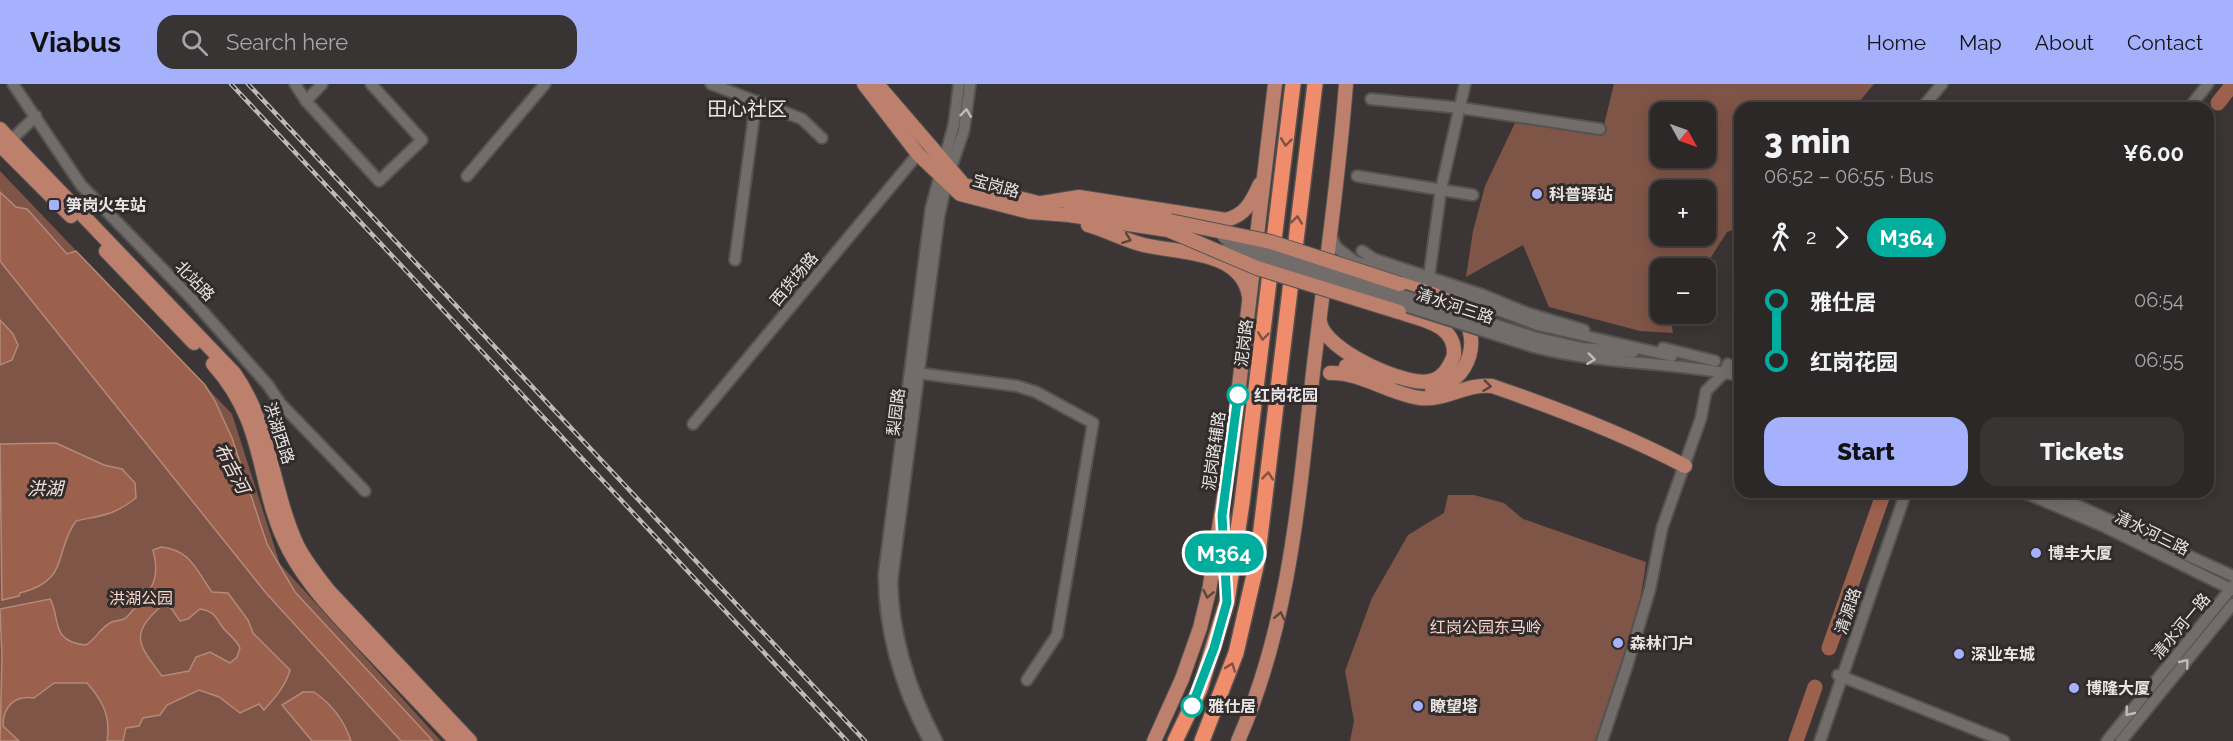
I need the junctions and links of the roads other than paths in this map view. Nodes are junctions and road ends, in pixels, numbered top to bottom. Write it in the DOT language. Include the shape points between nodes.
graph roads {
  1 [pos="13,84"];
  2 [pos="295,84"];
  3 [pos="322,84"];
  4 [pos="371,84"];
  5 [pos="545,84"];
  6 [pos="711,84"];
  7 [pos="864,84"];
  8 [pos="877,84"];
  9 [pos="959,84"];
  10 [pos="969,84"];
  11 [pos="1275,84"];
  12 [pos="1293,84"];
  13 [pos="1315,84"];
  14 [pos="1346,84"];
  15 [pos="1464,84"];
  16 [pos="1942,84"];
  17 [pos="2208,84"];
  18 [pos="2214,84"];
  19 [pos="1371,99"];
  20 [pos="306,100"];
  21 [pos="756,101"];
  22 [pos="1927,102"];
  23 [pos="2193,102"];
  24 [pos="2200,102"];
  25 [pos="1461,108"];
  26 [pos="36,116"];
  27 [pos="0,129"];
  28 [pos="1600,129"];
  29 [pos="822,138"];
  30 [pos="4,145"];
  31 [pos="918,154"];
  32 [pos="945,171"];
  33 [pos="1264,174"];
  34 [pos="467,176"];
  35 [pos="1357,176"];
  36 [pos="1441,189"];
  37 [pos="1473,195"];
  38 [pos="1033,208"];
  39 [pos="1169,226"];
  40 [pos="1329,231"];
  41 [pos="1362,251"];
  42 [pos="735,260"];
  43 [pos="1429,277"];
  44 [pos="1249,307"];
  45 [pos="1319,320"];
  46 [pos="1535,342"];
  47 [pos="1672,356"];
  48 [pos="1715,361"];
  49 [pos="1734,367"];
  50 [pos="1727,368"];
  51 [pos="1734,372"];
  52 [pos="917,373"];
  53 [pos="1330,373"];
  54 [pos="1312,387"];
  55 [pos="693,424"];
  56 [pos="1684,466"];
  57 [pos="365,491"];
  58 [pos="1898,498"];
  59 [pos="1904,498"];
  60 [pos="2037,498"];
  61 [pos="2061,498"];
  62 [pos="1222,516"];
  63 [pos="2233,576"];
  64 [pos="2232,589"];
  65 [pos="1227,602"];
  66 [pos="2233,604"];
  67 [pos="1840,676"];
  68 [pos="1027,680"];
  69 [pos="456,741"];
  70 [pos="470,741"];
  71 [pos="928,741"];
  72 [pos="938,741"];
  73 [pos="1154,741"];
  74 [pos="1175,741"];
  75 [pos="1202,741"];
  76 [pos="1238,741"];
  77 [pos="1602,741"];
  78 [pos="1818,741"];
  79 [pos="2004,741"];
  80 [pos="2107,741"];
  81 [pos="2121,741"];
  1 -- 26 [label="street, 北站路"];
  2 -- 20 [label="street"];
  3 -- 20 [label="street"];
  4 -- 20 [label="street" via="422,140 379,181"];
  5 -- 34 [label="street"];
  6 -- 21 [label="street"];
  7 -- 31 [label="main road, 宝岗路"];
  8 -- 32 [label="main road, 宝岗路"];
  9 -- 32 [label="street, 梨园路"];
  32 -- 10 [label="street, 梨园路, one-way" via="964,130"];
  11 -- 33 [label="main road, 泥岗路辅路"];
  12 -- 65 [label="highway, 泥岗路, one-way"];
  75 -- 13 [label="highway, one-way" via="1236,652 1257,562"];
  14 -- 40 [label="main road"];
  15 -- 25 [label="street"];
  16 -- 22 [label="street"];
  17 -- 23 [label="street"];
  18 -- 24 [label="street"];
  19 -- 25 [label="street"];
  21 -- 29 [label="street" via="802,119"];
  21 -- 42 [label="street"];
  25 -- 28 [label="street"];
  25 -- 36 [label="street" via="1453,126"];
  26 -- 30 [label="street"];
  26 -- 57 [label="street, 北站路" via="81,185 190,297 268,385 280,404"];
  27 -- 30 [label="main road, 洪湖西路"];
  30 -- 69 [label="main road, 洪湖西路" via="231,385 252,426 273,506 298,567 332,609"];
  30 -- 70 [label="main road, 洪湖西路" via="234,373 257,413 289,523 307,562 328,590"];
  31 -- 32 [label="main road, 宝岗路"];
  31 -- 55 [label="street, 西货场路"];
  32 -- 38 [label="main road, 宝岗路" via="960,194"];
  32 -- 52 [label="street, 梨园路"];
  32 -- 71 [label="street, 梨园路" via="929,223 884,574 886,620 893,652"];
  33 -- 38 [label="main road" via="1247,208 1226,220 1088,197 1069,197"];
  33 -- 44 [label="main road, 泥岗路辅路"];
  35 -- 36 [label="street"];
  36 -- 37 [label="street"];
  36 -- 43 [label="street"];
  38 -- 39 [label="main road, 宝岗路"];
  38 -- 44 [label="main road, one-way" via="1141,244 1189,252 1233,267 1247,287"];
  39 -- 45 [label="main road, bridge" via="1257,268 1438,325 1449,334 1454,355 1440,377 1432,381 1412,380 1349,356 1323,334"];
  39 -- 46 [label="street, 清水河三路, bridge"];
  39 -- 53 [label="main road, bridge" via="1271,242 1442,298 1461,312 1471,338 1470,355 1461,372 1447,385 1430,390 1409,387 1353,367 1338,367"];
  40 -- 45 [label="main road"];
  40 -- 47 [label="street" via="1336,247 1354,261 1538,326"];
  41 -- 43 [label="street" via="1374,259"];
  43 -- 48 [label="street" via="1559,324"];
  44 -- 62 [label="main road, 泥岗路辅路"];
  45 -- 54 [label="main road"];
  46 -- 47 [label="street, 清水河三路"];
  46 -- 50 [label="street, 清水河三路, one-way" via="1581,358"];
  47 -- 48 [label="street, 清水河三路"];
  48 -- 50 [label="street, 清水河三路"];
  49 -- 50 [label="street, 清水河三路"];
  50 -- 51 [label="street, 清水河三路"];
  50 -- 56 [label="street" via="1706,391"];
  52 -- 68 [label="street" via="1017,386 1093,423 1057,635"];
  52 -- 72 [label="street, 梨园路" via="893,560 892,599 905,661"];
  53 -- 54 [label="main road"];
  53 -- 56 [label="main road, one-way" via="1348,374 1422,398 1479,384 1492,386 1577,415"];
  76 -- 54 [label="main road, one-way" via="1277,632 1288,577"];
  56 -- 77 [label="street" via="1662,528 1650,589"];
  58 -- 67 [label="street, 清源路"];
  59 -- 67 [label="street, 清源路"];
  60 -- 64 [label="street, 清水河三路"];
  61 -- 63 [label="street, 清水河三路"];
  62 -- 65 [label="highway"];
  62 -- 73 [label="main road, 泥岗路辅路, one-way" via="1200,628"];
  64 -- 80 [label="street, 清水河一路, one-way"];
  65 -- 74 [label="highway, 泥岗路" via="1200,689"];
  81 -- 66 [label="street, 清水河一路, one-way"];
  67 -- 78 [label="street, 清源路"];
  67 -- 79 [label="street"];
}
